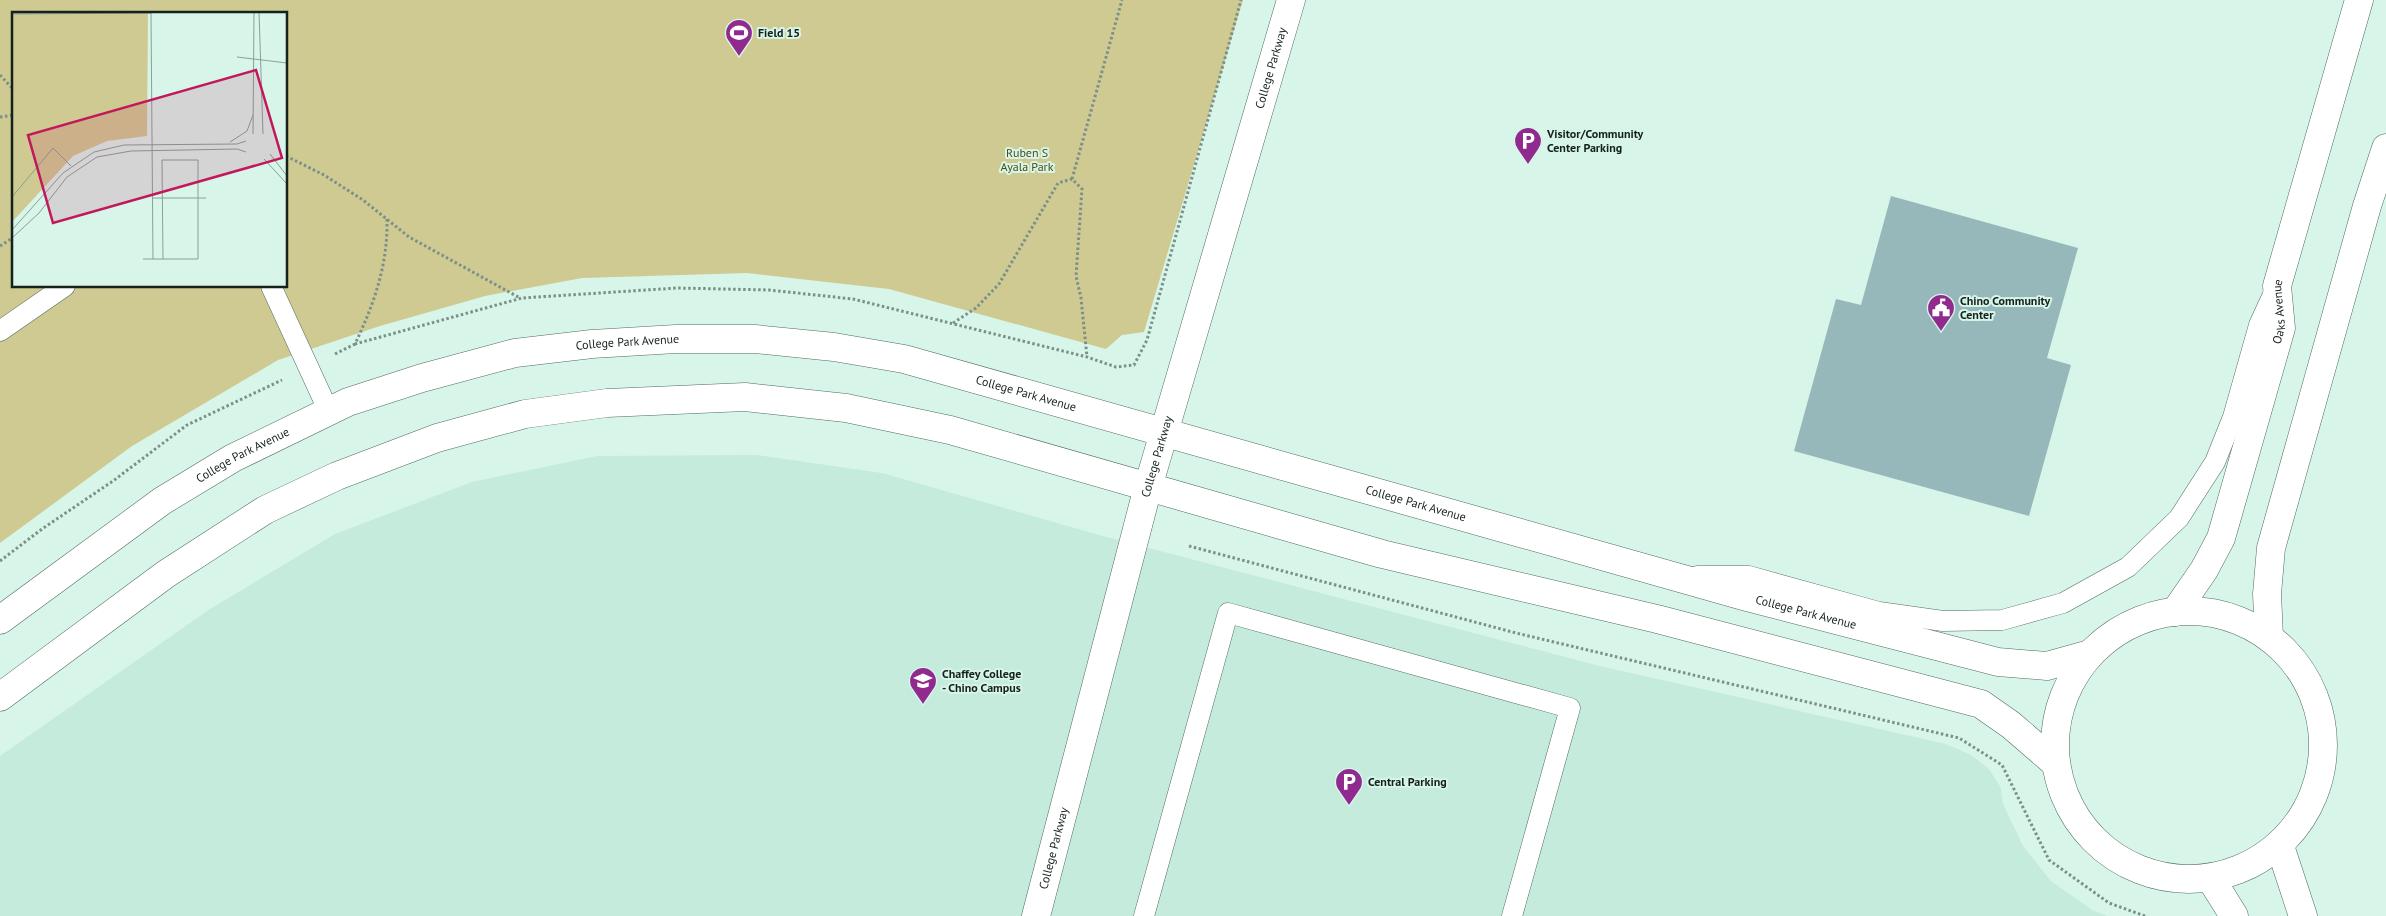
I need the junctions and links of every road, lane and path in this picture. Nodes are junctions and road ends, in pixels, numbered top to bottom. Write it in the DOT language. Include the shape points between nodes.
graph roads {
  1 [pos="1122,0"];
  2 [pos="1241,0"];
  3 [pos="1291,0"];
  4 [pos="2359,0"];
  5 [pos="0,75"];
  6 [pos="12,88"];
  7 [pos="2386,148"];
  8 [pos="288,157"];
  9 [pos="1072,179"];
  10 [pos="387,220"];
  11 [pos="12,238"];
  12 [pos="0,246"];
  13 [pos="2277,286"];
  14 [pos="62,288"];
  15 [pos="272,288"];
  16 [pos="952,324"];
  17 [pos="0,331"];
  18 [pos="354,344"];
  19 [pos="1087,357"];
  20 [pos="1134,366"];
  21 [pos="308,367"];
  22 [pos="329,412"];
  23 [pos="1163,432"];
  24 [pos="1148,487"];
  25 [pos="1189,546"];
  26 [pos="0,561"];
  27 [pos="1677,575"];
  28 [pos="2175,612"];
  29 [pos="0,620"];
  30 [pos="2269,638"];
  31 [pos="2090,654"];
  32 [pos="0,697"];
  33 [pos="2055,763"];
  34 [pos="2280,846"];
  35 [pos="2211,878"];
  36 [pos="1036,916"];
  37 [pos="1144,916"];
  38 [pos="1512,916"];
  39 [pos="2145,916"];
  40 [pos="2234,916"];
  41 [pos="2303,916"];
  1 -- 9 [label="path"];
  2 -- 20 [label="path" via="1148,340"];
  3 -- 23 [label="street, College Parkway"];
  4 -- 13 [label="street, Oaks Avenue"];
  5 -- 6 [label="path"];
  7 -- 30 [label="street" via="2271,548 2267,594"];
  8 -- 10 [label="path" via="332,180"];
  9 -- 16 [label="path" via="1058,183 999,284 976,308"];
  9 -- 19 [label="path" via="1082,190 1076,276"];
  10 -- 18 [label="path" via="388,246 372,309"];
  10 -- 18 [label="path" via="409,237 522,298"];
  11 -- 12 [label="path"];
  13 -- 27 [label="lane" via="2259,325 2233,416 2215,462 2179,518 2128,566 2063,603 2002,620 1944,621 1879,612 1749,576"];
  13 -- 28 [label="street, Oaks Avenue" via="2281,328 2221,538"];
  14 -- 17 [label="lane"];
  15 -- 21 [label="lane"];
  18 -- 21 [label="path"];
  21 -- 22 [label="lane"];
  21 -- 26 [label="path" via="186,426"];
  22 -- 23 [label="street, College Park Avenue" via="348,402 422,378 515,354 676,338 755,339 834,347 904,360"];
  22 -- 29 [label="street, College Park Avenue" via="233,458 162,501"];
  23 -- 24 [label="street, College Parkway"];
  23 -- 27 [label="street, College Park Avenue"];
  24 -- 32 [label="street" via="950,430 846,408 736,397 607,403 525,414 437,438 337,476 265,510 166,574"];
  24 -- 33 [label="street" via="1382,554 1657,619 1980,704 2011,724"];
  24 -- 36 [label="street, College Parkway"];
  25 -- 39 [label="path" via="1516,634 1959,738 2002,765 2049,860 2109,903"];
  27 -- 31 [label="street, College Park Avenue" via="1747,597 1998,662 2047,666"];
  28 -- 30 [label="street" via="2208,612 2240,621"];
  28 -- 31 [label="street" via="2144,619 2115,633"];
  30 -- 34 [label="street" via="2298,665 2316,700 2324,739 2320,778 2305,815"];
  31 -- 33 [label="street" via="2068,687 2056,724"];
  33 -- 35 [label="street" via="2068,805 2093,839 2127,865 2168,878"];
  34 -- 35 [label="street" via="2247,867"];
  34 -- 41 [label="street"];
  35 -- 40 [label="street"];
  37 -- 38 [label="lane" via="1228,613 1570,708"];
}
